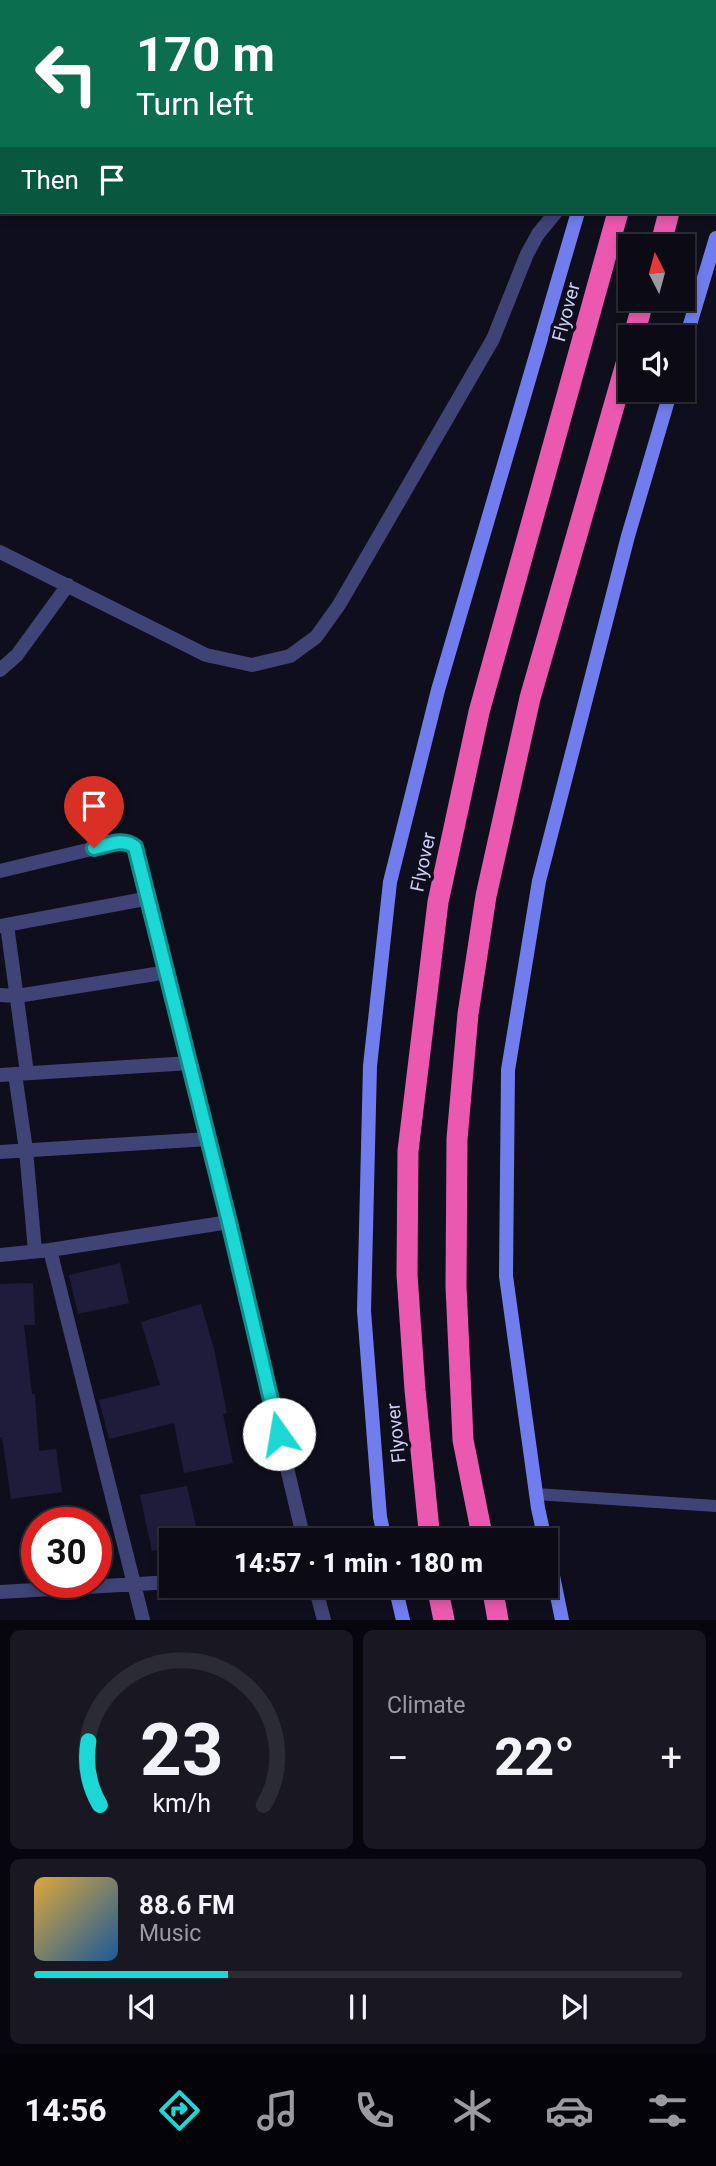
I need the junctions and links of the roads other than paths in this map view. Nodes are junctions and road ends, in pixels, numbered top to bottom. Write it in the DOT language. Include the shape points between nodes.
graph roads {
  1 [pos="554,214"];
  2 [pos="577,214"];
  3 [pos="617,214"];
  4 [pos="668,214"];
  5 [pos="663,234"];
  6 [pos="716,238"];
  7 [pos="690,325"];
  8 [pos="618,392"];
  9 [pos="667,402"];
  10 [pos="0,552"];
  11 [pos="68,586"];
  12 [pos="0,670"];
  13 [pos="0,871"];
  14 [pos="149,898"];
  15 [pos="4,926"];
  16 [pos="168,972"];
  17 [pos="0,995"];
  18 [pos="17,996"];
  19 [pos="190,1063"];
  20 [pos="21,1073"];
  21 [pos="0,1075"];
  22 [pos="209,1139"];
  23 [pos="26,1150"];
  24 [pos="0,1152"];
  25 [pos="229,1222"];
  26 [pos="50,1250"];
  27 [pos="35,1251"];
  28 [pos="0,1255"];
  29 [pos="536,1494"];
  30 [pos="716,1506"];
  31 [pos="301,1528"];
  32 [pos="382,1528"];
  33 [pos="429,1528"];
  34 [pos="481,1528"];
  35 [pos="543,1528"];
  36 [pos="159,1583"];
  37 [pos="133,1585"];
  38 [pos="0,1592"];
  39 [pos="318,1598"];
  40 [pos="398,1598"];
  41 [pos="439,1598"];
  42 [pos="494,1598"];
  43 [pos="558,1598"];
  44 [pos="143,1620"];
  45 [pos="324,1620"];
  46 [pos="403,1620"];
  47 [pos="444,1620"];
  48 [pos="498,1620"];
  49 [pos="562,1620"];
  1 -- 11 [label="street" via="527,254 493,339 316,638 290,656 252,665 206,655"];
  2 -- 32 [label="main road" via="438,690 390,883 370,1066 364,1311"];
  3 -- 33 [label="highway, Flyover" via="479,712 438,902 408,1151 407,1275"];
  4 -- 5 [label="highway"];
  6 -- 7 [label="main road"];
  8 -- 34 [label="highway" via="530,698 486,896 468,1014 457,1139 456,1286 463,1440"];
  9 -- 29 [label="main road" via="539,881 508,1070 506,1276"];
  10 -- 11 [label="street"];
  11 -- 12 [label="street" via="17,655"];
  13 -- 14 [label="street" via="129,842 135,847"];
  14 -- 15 [label="street"];
  14 -- 16 [label="street"];
  15 -- 18 [label="street"];
  16 -- 18 [label="street"];
  16 -- 19 [label="street"];
  17 -- 18 [label="street"];
  18 -- 20 [label="street"];
  19 -- 20 [label="street"];
  19 -- 22 [label="street"];
  20 -- 21 [label="street"];
  20 -- 23 [label="street"];
  22 -- 23 [label="street"];
  22 -- 25 [label="street"];
  23 -- 24 [label="street"];
  23 -- 27 [label="street"];
  25 -- 26 [label="street"];
  25 -- 31 [label="street"];
  26 -- 27 [label="street"];
  26 -- 37 [label="street"];
  27 -- 28 [label="street"];
  29 -- 30 [label="lane"];
  29 -- 35 [label="main road"];
  36 -- 37 [label="street"];
  37 -- 38 [label="street"];
  37 -- 44 [label="street"];
  39 -- 45 [label="street"];
  40 -- 46 [label="main road"];
  41 -- 47 [label="highway"];
  42 -- 48 [label="highway"];
  43 -- 49 [label="main road"];
}
